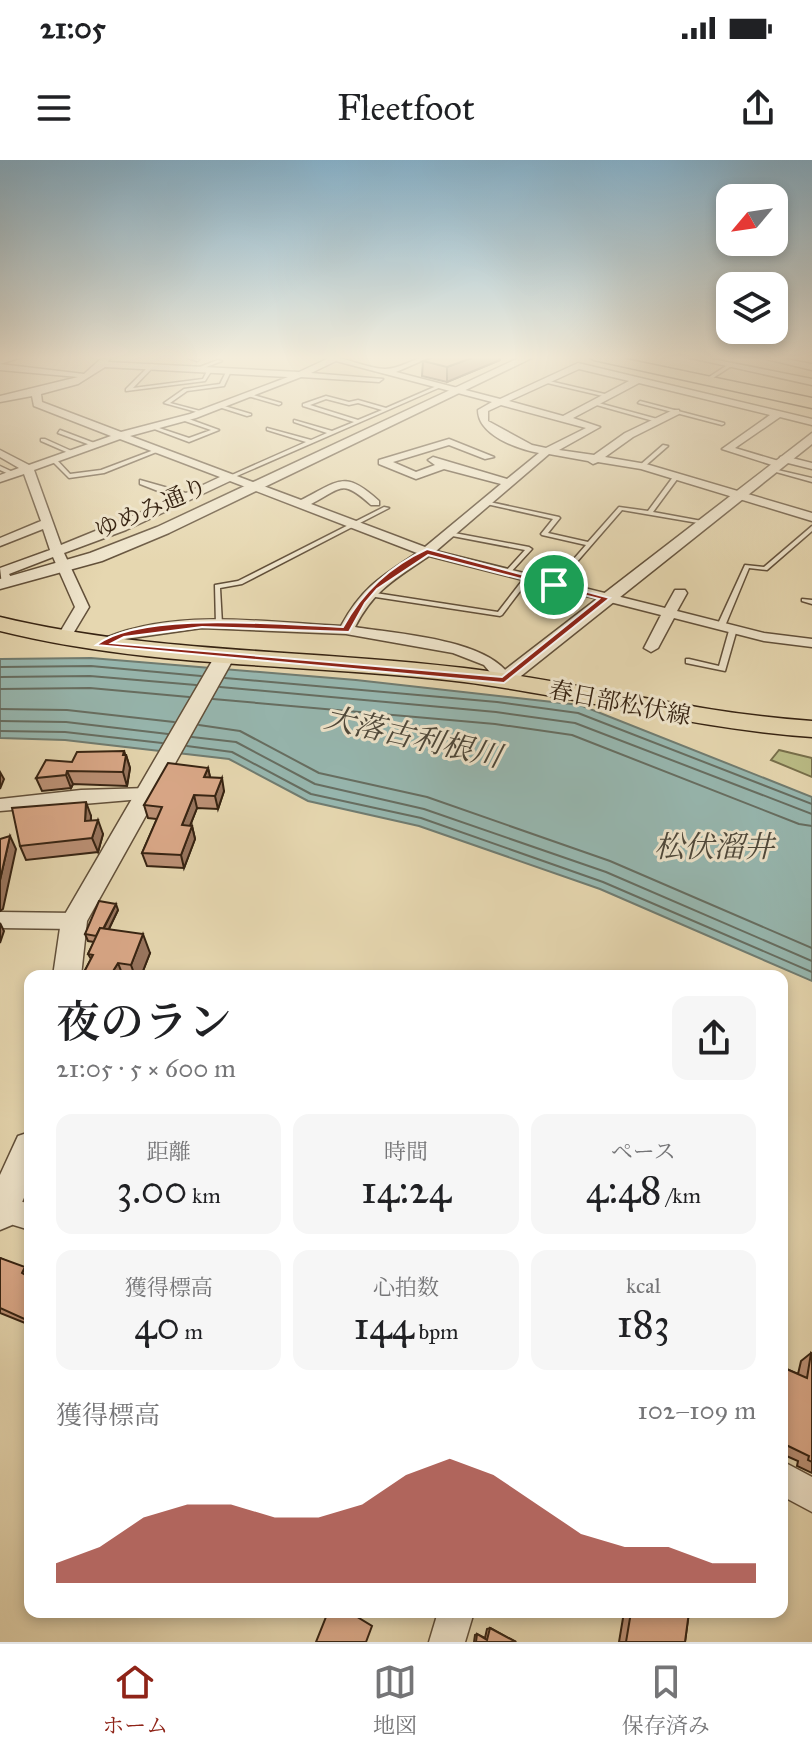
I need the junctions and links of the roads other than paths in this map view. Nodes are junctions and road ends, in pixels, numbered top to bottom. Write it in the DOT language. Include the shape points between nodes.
graph roads {
  1 [pos="91,425"];
  2 [pos="159,425"];
  3 [pos="202,425"];
  4 [pos="308,425"];
  5 [pos="351,425"];
  6 [pos="386,425"];
  7 [pos="486,425"];
  8 [pos="589,425"];
  9 [pos="650,425"];
  10 [pos="762,425"];
  11 [pos="151,427"];
  12 [pos="269,429"];
  13 [pos="60,432"];
  14 [pos="332,433"];
  15 [pos="118,436"];
  16 [pos="812,437"];
  17 [pos="43,440"];
  18 [pos="311,442"];
  19 [pos="95,445"];
  20 [pos="665,446"];
  21 [pos="504,450"];
  22 [pos="156,451"];
  23 [pos="416,452"];
  24 [pos="546,452"];
  25 [pos="0,453"];
  26 [pos="73,453"];
  27 [pos="54,460"];
  28 [pos="593,461"];
  29 [pos="778,464"];
  30 [pos="444,465"];
  31 [pos="642,466"];
  32 [pos="812,466"];
  33 [pos="0,468"];
  34 [pos="28,469"];
  35 [pos="13,474"];
  36 [pos="472,474"];
  37 [pos="228,478"];
  38 [pos="675,478"];
  39 [pos="0,479"];
  40 [pos="812,480"];
  41 [pos="144,482"];
  42 [pos="509,483"];
  43 [pos="253,488"];
  44 [pos="736,496"];
  45 [pos="185,497"];
  46 [pos="485,503"];
  47 [pos="300,505"];
  48 [pos="381,506"];
  49 [pos="650,513"];
  50 [pos="812,517"];
  51 [pos="47,523"];
  52 [pos="702,523"];
  53 [pos="353,525"];
  54 [pos="812,528"];
  55 [pos="449,534"];
  56 [pos="0,542"];
  57 [pos="590,544"];
  58 [pos="57,551"];
  59 [pos="427,552"];
  60 [pos="65,566"];
  61 [pos="507,573"];
  62 [pos="527,578"];
  63 [pos="4,583"];
  64 [pos="554,585"];
  65 [pos="680,593"];
  66 [pos="369,594"];
  67 [pos="605,598"];
  68 [pos="668,613"];
  69 [pos="0,624"];
  70 [pos="218,624"];
  71 [pos="727,628"];
  72 [pos="346,630"];
  73 [pos="63,639"];
  74 [pos="812,643"];
  75 [pos="101,645"];
  76 [pos="651,648"];
  77 [pos="223,660"];
  78 [pos="689,661"];
  79 [pos="504,680"];
  80 [pos="811,731"];
  81 [pos="148,794"];
  82 [pos="0,805"];
  83 [pos="0,920"];
  84 [pos="74,921"];
  85 [pos="68,970"];
  86 [pos="24,1168"];
  87 [pos="11,1213"];
  88 [pos="788,1481"];
  89 [pos="812,1496"];
  90 [pos="454,1618"];
  91 [pos="447,1642"];
  1 -- 15 [label="street"];
  2 -- 11 [label="street"];
  3 -- 11 [label="lane" via="216,430 189,440"];
  4 -- 14 [label="lane"];
  5 -- 14 [label="lane"];
  6 -- 43 [label="street, ゆめみ通り"];
  7 -- 21 [label="street"];
  8 -- 24 [label="street" via="595,427"];
  9 -- 28 [label="street"];
  10 -- 29 [label="street" via="727,449"];
  11 -- 15 [label="street"];
  12 -- 18 [label="lane"];
  13 -- 19 [label="lane"];
  14 -- 18 [label="lane"];
  15 -- 19 [label="street"];
  15 -- 22 [label="street"];
  16 -- 29 [label="street"];
  17 -- 26 [label="lane"];
  18 -- 37 [label="lane"];
  19 -- 26 [label="street"];
  20 -- 31 [label="lane"];
  21 -- 23 [label="street" via="449,442"];
  21 -- 24 [label="street"];
  21 -- 36 [label="street"];
  22 -- 27 [label="lane" via="102,472 69,476"];
  22 -- 37 [label="street"];
  23 -- 30 [label="street"];
  23 -- 30 [label="street" via="383,462 416,476"];
  24 -- 28 [label="street"];
  24 -- 42 [label="street"];
  25 -- 34 [label="street"];
  26 -- 27 [label="street"];
  27 -- 34 [label="street"];
  28 -- 31 [label="street"];
  29 -- 32 [label="street"];
  29 -- 40 [label="lane"];
  29 -- 44 [label="street"];
  30 -- 36 [label="street"];
  31 -- 38 [label="street"];
  33 -- 35 [label="lane"];
  34 -- 35 [label="street"];
  34 -- 51 [label="street"];
  35 -- 39 [label="street"];
  36 -- 42 [label="street"];
  37 -- 43 [label="street"];
  37 -- 45 [label="street"];
  38 -- 44 [label="street"];
  38 -- 49 [label="lane"];
  41 -- 45 [label="street"];
  42 -- 46 [label="street"];
  43 -- 47 [label="street"];
  43 -- 60 [label="street, ゆめみ通り" via="163,530"];
  44 -- 50 [label="street"];
  44 -- 52 [label="street"];
  45 -- 58 [label="street"];
  46 -- 55 [label="street"];
  46 -- 57 [label="lane" via="557,518 544,534"];
  47 -- 48 [label="street" via="343,483 355,485"];
  47 -- 53 [label="street"];
  48 -- 53 [label="lane"];
  49 -- 52 [label="lane"];
  49 -- 57 [label="lane" via="621,508"];
  51 -- 56 [label="street"];
  51 -- 58 [label="street"];
  52 -- 67 [label="street"];
  53 -- 59 [label="street"];
  53 -- 70 [label="lane" via="240,583 217,586"];
  54 -- 71 [label="lane" via="765,569 747,566"];
  55 -- 59 [label="street"];
  55 -- 61 [label="lane" via="529,549"];
  57 -- 64 [label="lane"];
  58 -- 60 [label="street"];
  58 -- 63 [label="street" via="2,572"];
  59 -- 61 [label="street"];
  59 -- 66 [label="street"];
  60 -- 63 [label="street, ゆめみ通り"];
  60 -- 73 [label="street" via="82,607"];
  61 -- 62 [label="street"];
  62 -- 64 [label="street"];
  62 -- 66 [label="lane" via="500,614"];
  64 -- 67 [label="street"];
  65 -- 68 [label="street"];
  66 -- 72 [label="street"];
  67 -- 68 [label="street"];
  67 -- 79 [label="street"];
  68 -- 71 [label="street"];
  68 -- 76 [label="street"];
  69 -- 73 [label="main road, 春日部松伏線"];
  70 -- 72 [label="street"];
  70 -- 75 [label="street" via="122,635"];
  71 -- 74 [label="street"];
  71 -- 78 [label="lane" via="722,669"];
  72 -- 79 [label="street" via="456,649 489,662"];
  73 -- 75 [label="main road, 春日部松伏線"];
  75 -- 77 [label="main road, 春日部松伏線"];
  77 -- 79 [label="main road, 春日部松伏線"];
  77 -- 81 [label="street"];
  79 -- 80 [label="main road, 春日部松伏線" via="688,717"];
  81 -- 82 [label="street"];
  81 -- 84 [label="street"];
  83 -- 84 [label="street"];
  84 -- 85 [label="street"];
  86 -- 87 [label="street"];
  88 -- 89 [label="street"];
  90 -- 91 [label="street"];
}
